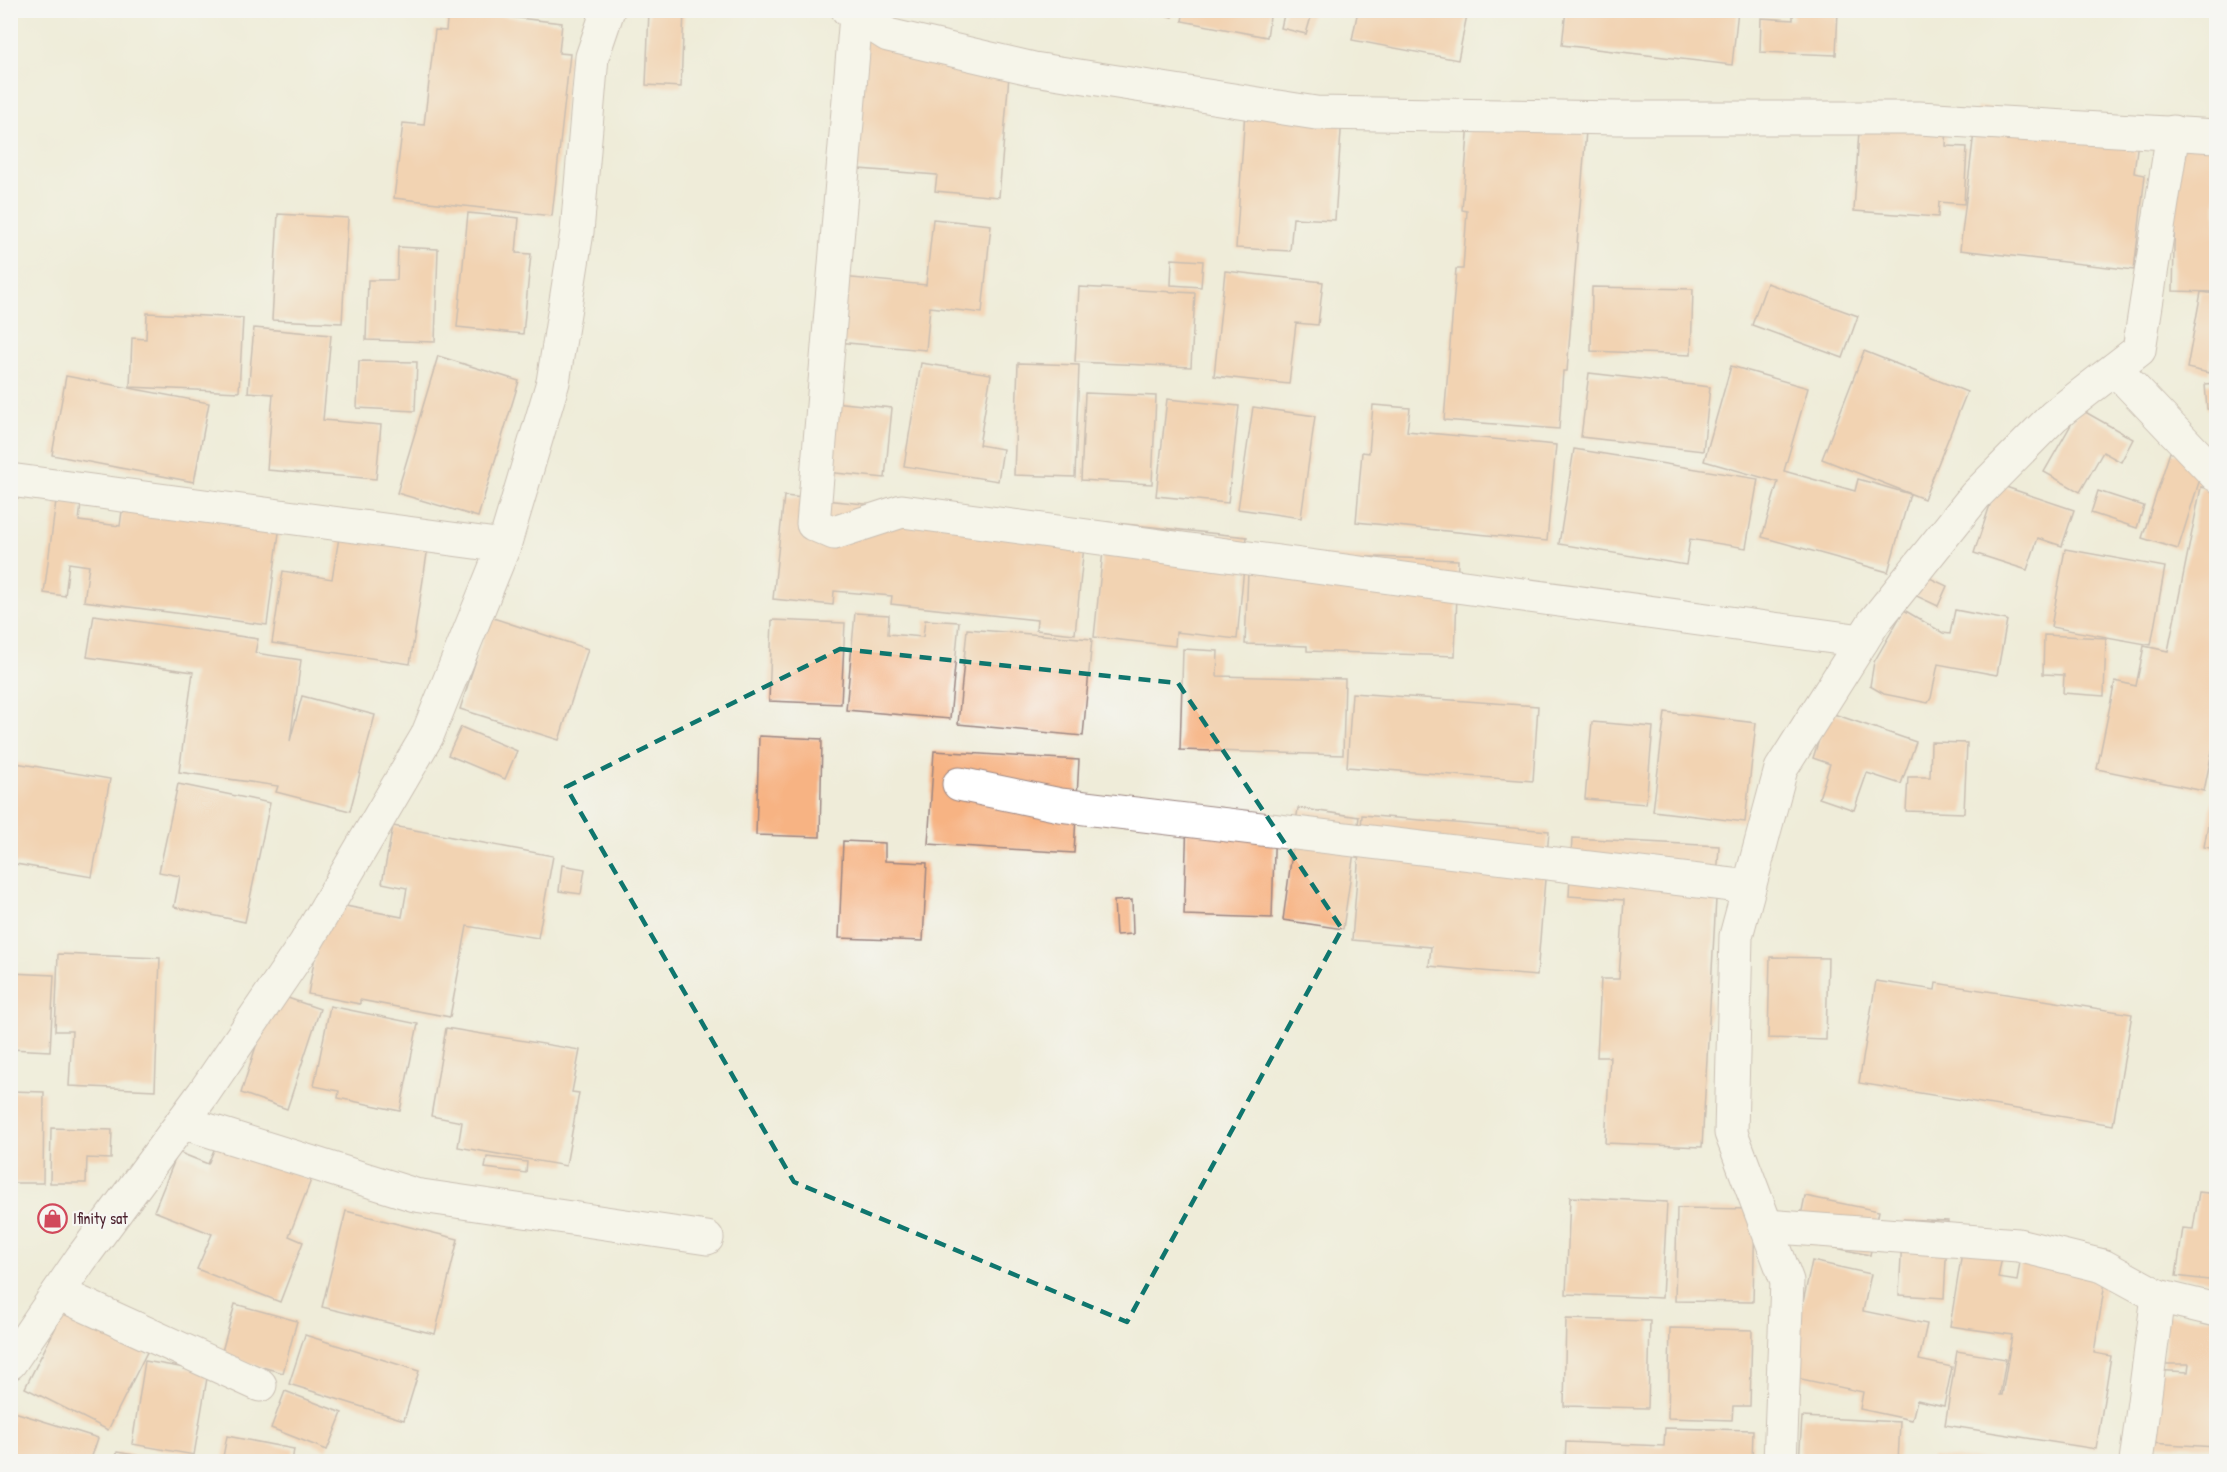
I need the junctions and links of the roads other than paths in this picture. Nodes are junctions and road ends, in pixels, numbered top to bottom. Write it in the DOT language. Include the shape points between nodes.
graph roads {
  1 [pos="608,10"];
  2 [pos="852,13"];
  3 [pos="2173,132"];
  4 [pos="2217,136"];
  5 [pos="2115,369"];
  6 [pos="2217,475"];
  7 [pos="10,480"];
  8 [pos="504,546"];
  9 [pos="1862,641"];
  10 [pos="959,784"];
  11 [pos="1749,887"];
  12 [pos="182,1122"];
  13 [pos="1766,1226"];
  14 [pos="707,1238"];
  15 [pos="58,1293"];
  16 [pos="2158,1296"];
  17 [pos="2217,1310"];
  18 [pos="10,1363"];
  19 [pos="260,1385"];
  20 [pos="1780,1461"];
  21 [pos="2136,1461"];
  1 -- 8 [label="street" via="592,57 578,232 553,382"];
  2 -- 3 [label="street" via="888,35 1034,69 1316,113 1920,118"];
  2 -- 9 [label="street" via="813,524 834,533 902,511"];
  3 -- 4 [label="street"];
  3 -- 5 [label="street" via="2139,350"];
  5 -- 6 [label="street"];
  5 -- 9 [label="street" via="2054,416 1974,496"];
  7 -- 8 [label="street"];
  8 -- 12 [label="street" via="427,736 305,944"];
  9 -- 11 [label="street" via="1781,770"];
  10 -- 11 [label="street" via="1060,805"];
  11 -- 13 [label="street" via="1736,936 1731,1133"];
  12 -- 14 [label="street" via="415,1195"];
  12 -- 15 [label="street"];
  13 -- 16 [label="street" via="2018,1245 2103,1266"];
  13 -- 20 [label="street" via="1787,1281"];
  15 -- 18 [label="street"];
  15 -- 19 [label="street"];
  16 -- 17 [label="street"];
  16 -- 21 [label="street"];
}
